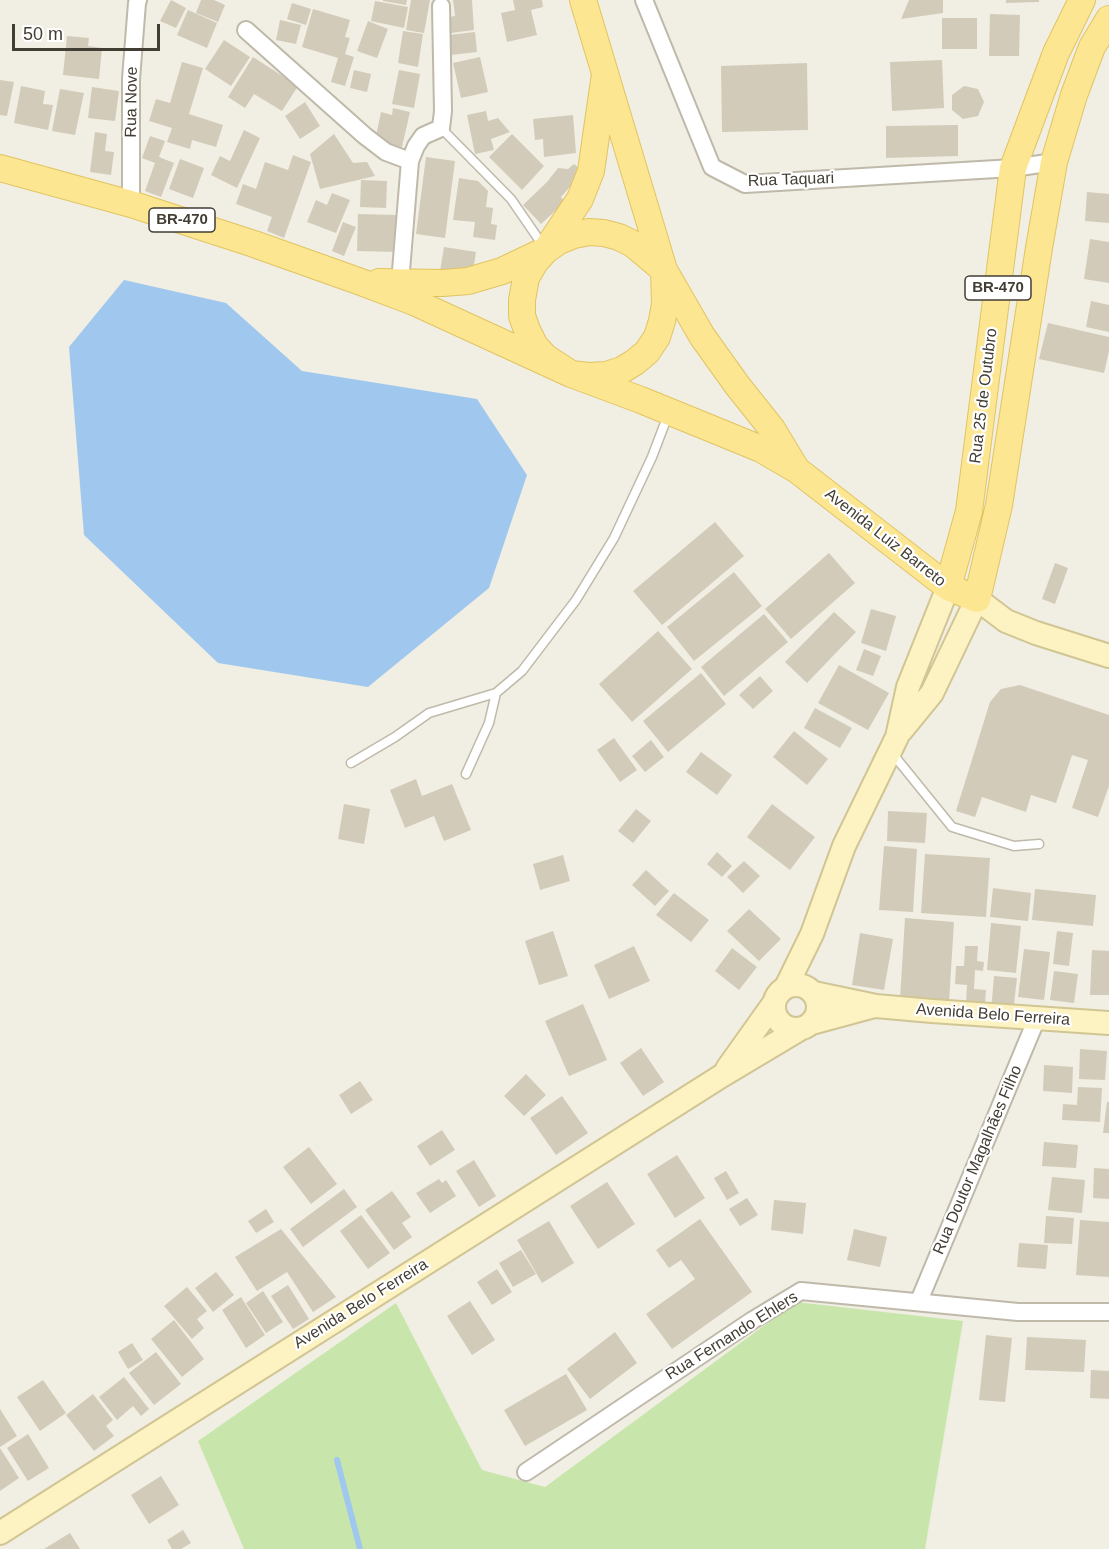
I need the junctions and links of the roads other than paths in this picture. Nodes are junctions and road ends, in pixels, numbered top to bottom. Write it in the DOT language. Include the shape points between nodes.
graph roads {
  1 [pos="138,0"];
  2 [pos="584,0"];
  3 [pos="644,0"];
  4 [pos="1082,0"];
  5 [pos="441,6"];
  6 [pos="1109,19"];
  7 [pos="246,30"];
  8 [pos="605,74"];
  9 [pos="441,128"];
  10 [pos="410,161"];
  11 [pos="1054,162"];
  12 [pos="0,168"];
  13 [pos="1013,168"];
  14 [pos="131,204"];
  15 [pos="546,250"];
  16 [pos="664,270"];
  17 [pos="361,282"];
  18 [pos="400,283"];
  19 [pos="571,374"];
  20 [pos="669,412"];
  21 [pos="796,470"];
  22 [pos="948,587"];
  23 [pos="977,599"];
  24 [pos="1109,656"];
  25 [pos="496,693"];
  26 [pos="893,744"];
  27 [pos="351,763"];
  28 [pos="466,774"];
  29 [pos="1039,844"];
  30 [pos="812,934"];
  31 [pos="812,991"];
  32 [pos="780,995"];
  33 [pos="876,1006"];
  34 [pos="1037,1018"];
  35 [pos="1109,1023"];
  36 [pos="806,1026"];
  37 [pos="723,1075"];
  38 [pos="919,1301"];
  39 [pos="1109,1312"];
  40 [pos="526,1472"];
  41 [pos="0,1533"];
  1 -- 14 [label="street, Rua Nove" via="131,79"];
  2 -- 8 [label="main road"];
  3 -- 13 [label="street, Rua Taquari" via="712,167 745,184"];
  4 -- 13 [label="main road, Rua 25 de Outubro / BR-470" via="1056,53"];
  5 -- 9 [label="street"];
  6 -- 11 [label="main road, Rua 25 de Outubro / BR-470" via="1092,47"];
  7 -- 10 [label="street" via="365,136 386,152"];
  8 -- 15 [label="main road" via="591,171 580,199"];
  8 -- 16 [label="main road"];
  9 -- 10 [label="street" via="423,136"];
  9 -- 15 [label="lane" via="511,199"];
  10 -- 18 [label="street"];
  11 -- 13 [label="street, Rua Taquari"];
  11 -- 23 [label="main road, Rua 25 de Outubro / BR-470" via="999,506"];
  12 -- 14 [label="main road, BR-470"];
  13 -- 22 [label="main road, Rua 25 de Outubro / BR-470" via="969,511"];
  14 -- 17 [label="main road, BR-470"];
  15 -- 16 [label="main road, BR-470" via="574,235 604,233 633,244"];
  15 -- 18 [label="main road, BR-470" via="502,272 468,281"];
  15 -- 19 [label="main road" via="526,278 522,316 535,346"];
  16 -- 19 [label="main road" via="663,321 647,351 622,370 606,375"];
  16 -- 21 [label="main road, BR-470" via="702,336 772,429"];
  17 -- 18 [label="main road, BR-470"];
  17 -- 19 [label="main road, BR-470"];
  19 -- 20 [label="main road, BR-470"];
  20 -- 21 [label="main road, BR-470" via="761,448"];
  20 -- 25 [label="lane" via="614,538 576,600 522,671"];
  21 -- 22 [label="main road, Avenida Luiz Barreto / BR-470"];
  22 -- 23 [label="main road, Avenida Luiz Barreto / BR-470"];
  22 -- 26 [label="main road" via="908,687"];
  23 -- 24 [label="main road, Avenida Luiz Barreto" via="1006,621"];
  23 -- 26 [label="main road" via="932,693"];
  25 -- 27 [label="lane" via="429,713"];
  25 -- 28 [label="lane" via="489,723"];
  26 -- 29 [label="lane" via="952,827 1014,846"];
  26 -- 30 [label="main road" via="844,846"];
  30 -- 31 [label="main road"];
  30 -- 32 [label="main road"];
  31 -- 32 [label="main road" via="794,984"];
  31 -- 33 [label="main road, Avenida Belo Ferreira"];
  31 -- 36 [label="main road" via="818,1009"];
  32 -- 36 [label="main road" via="775,1014 780,1023 789,1028"];
  32 -- 37 [label="main road, Avenida Belo Ferreira"];
  33 -- 34 [label="main road, Avenida Belo Ferreira"];
  33 -- 36 [label="main road, Avenida Belo Ferreira"];
  34 -- 35 [label="main road, Avenida Belo Ferreira"];
  34 -- 38 [label="street, Rua Doutor Magalhães Filho"];
  36 -- 37 [label="main road, Avenida Belo Ferreira"];
  37 -- 41 [label="main road, Avenida Belo Ferreira"];
  38 -- 39 [label="street, Rua Fernando Ehlers" via="1018,1312"];
  38 -- 40 [label="street, Rua Fernando Ehlers" via="801,1291"];
}
